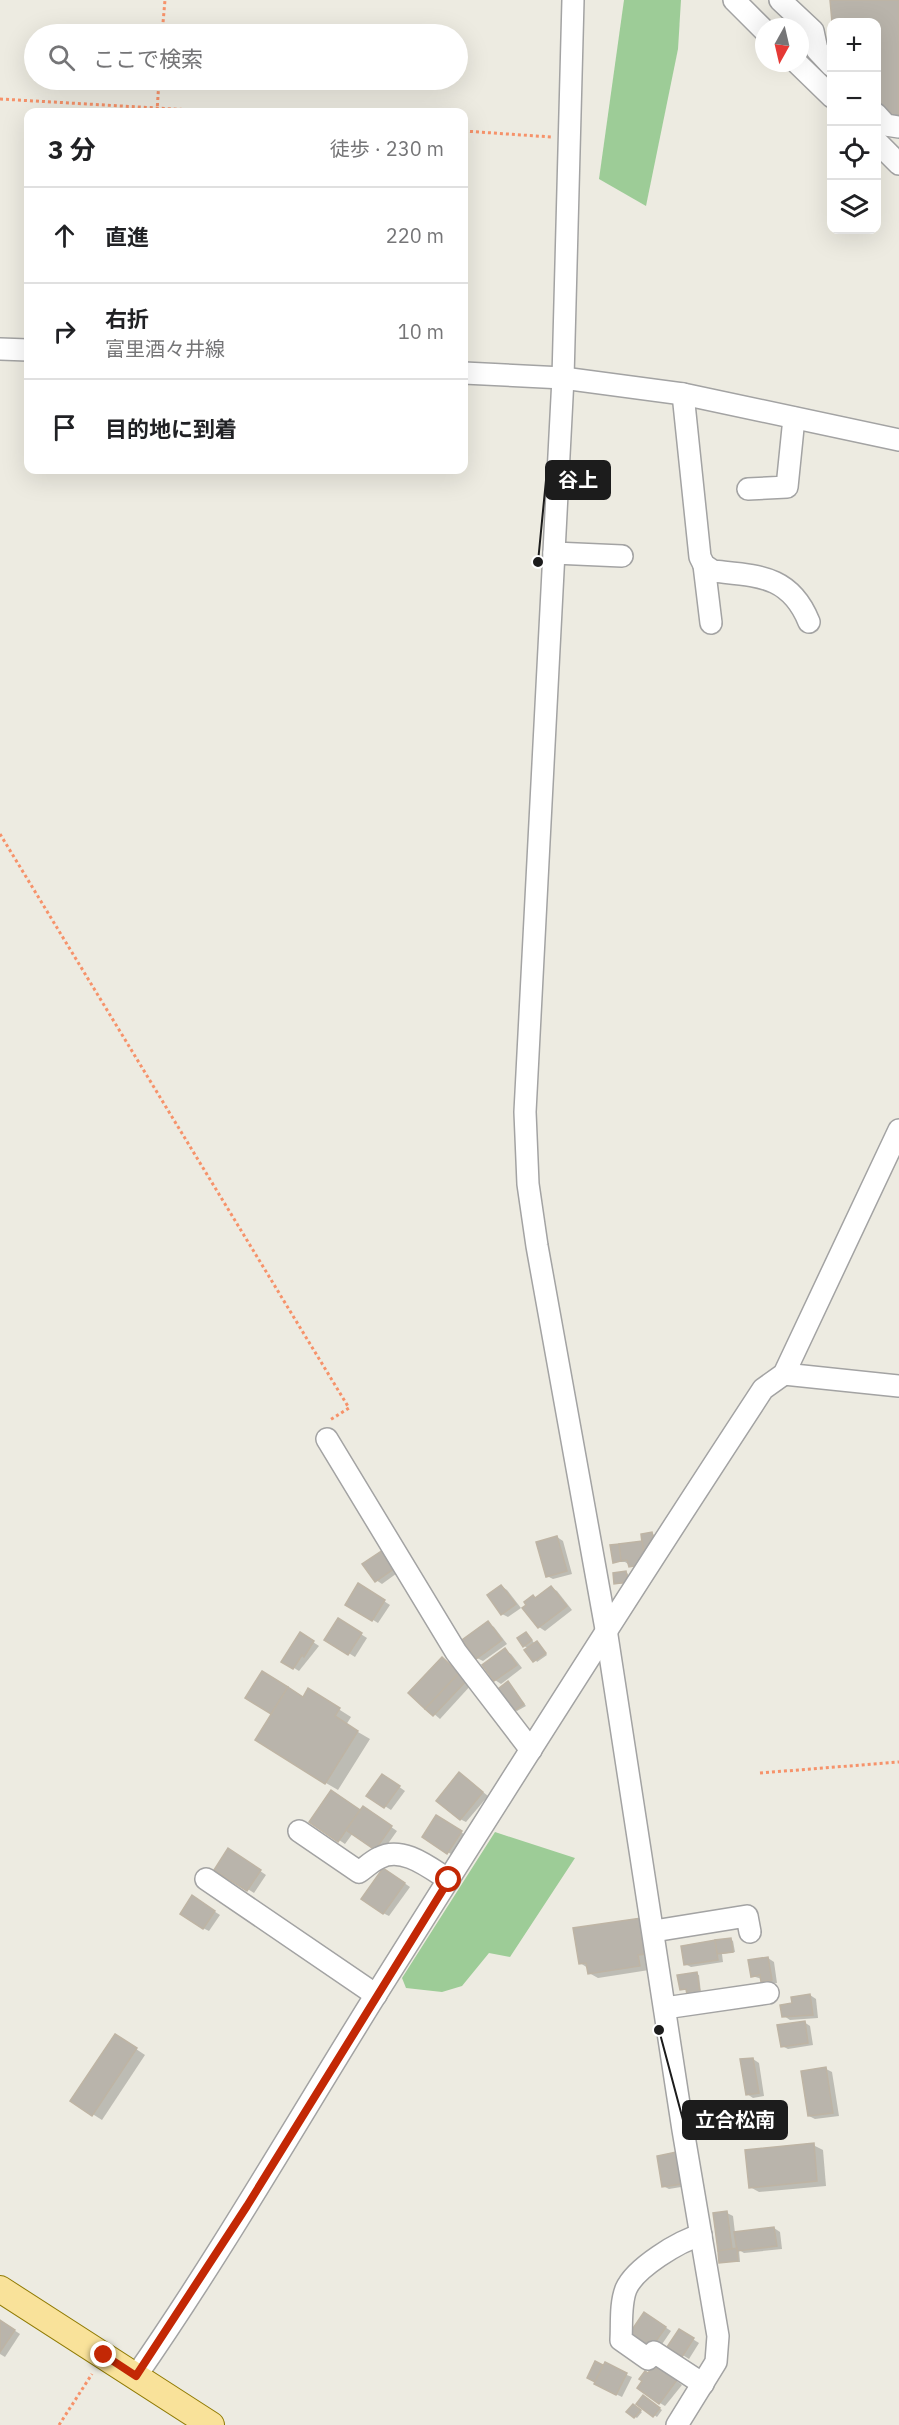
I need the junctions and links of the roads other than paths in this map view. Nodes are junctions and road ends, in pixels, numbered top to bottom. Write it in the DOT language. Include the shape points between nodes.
graph roads {
  1 [pos="573,0"];
  2 [pos="734,0"];
  3 [pos="780,0"];
  4 [pos="755,21"];
  5 [pos="827,61"];
  6 [pos="806,72"];
  7 [pos="827,93"];
  8 [pos="881,120"];
  9 [pos="899,127"];
  10 [pos="881,146"];
  11 [pos="899,164"];
  12 [pos="0,349"];
  13 [pos="24,350"];
  14 [pos="468,373"];
  15 [pos="563,378"];
  16 [pos="683,394"];
  17 [pos="794,418"];
  18 [pos="899,440"];
  19 [pos="747,489"];
  20 [pos="554,553"];
  21 [pos="622,556"];
  22 [pos="704,565"];
  23 [pos="809,622"];
  24 [pos="711,623"];
  25 [pos="899,1130"];
  26 [pos="784,1374"];
  27 [pos="899,1386"];
  28 [pos="327,1439"];
  29 [pos="606,1629"];
  30 [pos="531,1750"];
  31 [pos="299,1831"];
  32 [pos="206,1879"];
  33 [pos="449,1880"];
  34 [pos="654,1931"];
  35 [pos="750,1932"];
  36 [pos="768,1994"];
  37 [pos="376,1995"];
  38 [pos="665,2008"];
  39 [pos="701,2235"];
  40 [pos="0,2289"];
  41 [pos="136,2376"];
  42 [pos="703,2384"];
  43 [pos="211,2425"];
  44 [pos="677,2425"];
  1 -- 15 [label="street"];
  2 -- 4 [label="street"];
  3 -- 5 [label="street" via="813,31 817,50"];
  6 -- 7 [label="street"];
  8 -- 9 [label="street" via="886,125"];
  10 -- 11 [label="street"];
  12 -- 13 [label="street"];
  14 -- 15 [label="street"];
  15 -- 16 [label="street"];
  15 -- 20 [label="street"];
  16 -- 17 [label="street"];
  16 -- 22 [label="street"];
  17 -- 18 [label="street"];
  17 -- 19 [label="street" via="787,487"];
  20 -- 21 [label="street"];
  20 -- 29 [label="street" via="525,1112 527,1172"];
  22 -- 23 [label="street" via="712,571 776,581 792,593"];
  22 -- 24 [label="street"];
  25 -- 26 [label="street"];
  26 -- 27 [label="street"];
  26 -- 29 [label="street" via="762,1389"];
  28 -- 30 [label="street" via="456,1652"];
  29 -- 30 [label="street"];
  29 -- 34 [label="street"];
  30 -- 33 [label="street"];
  31 -- 33 [label="street" via="359,1872 380,1857 398,1855 416,1859"];
  32 -- 37 [label="street"];
  33 -- 37 [label="street"];
  34 -- 35 [label="street" via="747,1916"];
  34 -- 38 [label="street"];
  36 -- 38 [label="street"];
  37 -- 41 [label="street" via="247,2206"];
  38 -- 39 [label="street"];
  39 -- 42 [label="street" via="718,2336 716,2362"];
  39 -- 42 [label="street" via="671,2247 633,2279 624,2298 621,2340 648,2359 654,2352"];
  40 -- 41 [label="main road"];
  41 -- 43 [label="main road"];
  42 -- 44 [label="street"];
}
